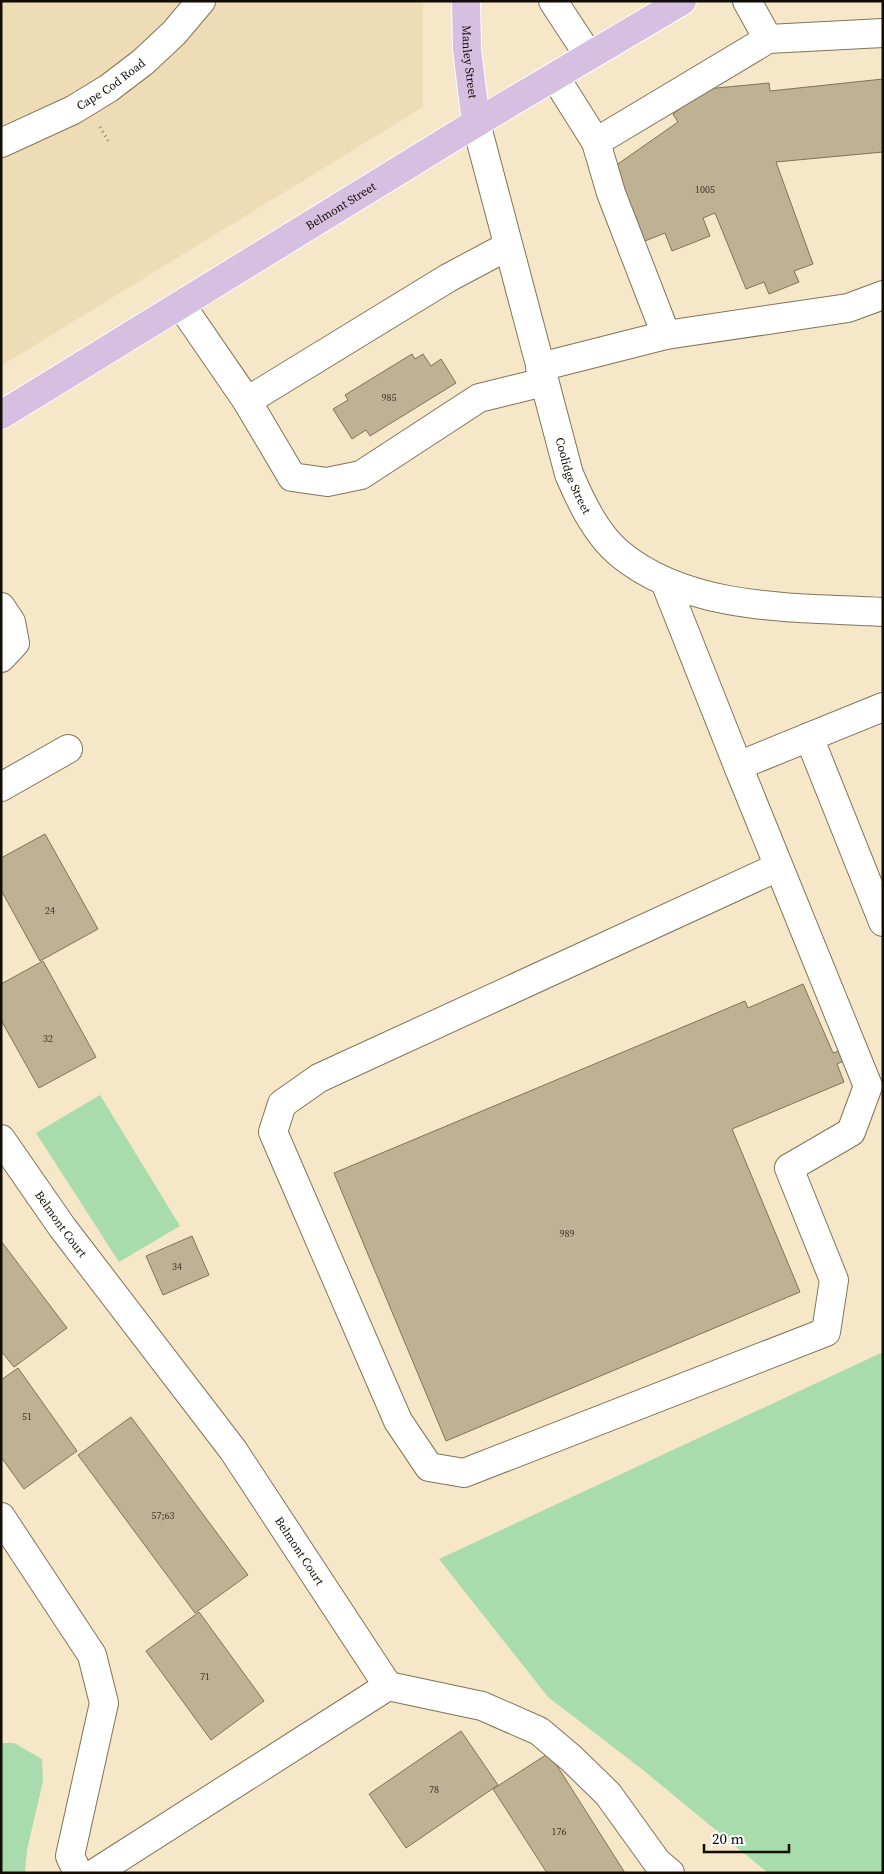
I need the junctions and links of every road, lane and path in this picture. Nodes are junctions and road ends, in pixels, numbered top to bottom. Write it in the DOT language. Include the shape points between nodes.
graph roads {
  1 [pos="201,1"];
  2 [pos="466,1"];
  3 [pos="553,1"];
  4 [pos="682,1"];
  5 [pos="746,1"];
  6 [pos="883,33"];
  7 [pos="768,39"];
  8 [pos="590,56"];
  9 [pos="555,77"];
  10 [pos="97,122"];
  11 [pos="476,123"];
  12 [pos="1,142"];
  13 [pos="596,142"];
  14 [pos="110,144"];
  15 [pos="508,246"];
  16 [pos="883,295"];
  17 [pos="181,305"];
  18 [pos="666,334"];
  19 [pos="542,375"];
  20 [pos="247,401"];
  21 [pos="1,415"];
  22 [pos="665,582"];
  23 [pos="883,612"];
  24 [pos="6,614"];
  25 [pos="1,658"];
  26 [pos="883,707"];
  27 [pos="809,737"];
  28 [pos="68,749"];
  29 [pos="738,766"];
  30 [pos="1,787"];
  31 [pos="778,867"];
  32 [pos="883,922"];
  33 [pos="1,1139"];
  34 [pos="1,1517"];
  35 [pos="388,1686"];
  36 [pos="78,1873"];
  37 [pos="95,1873"];
  38 [pos="670,1873"];
  1 -- 12 [label="lane, Cape Cod Road" via="174,34 109,88 73,110"];
  2 -- 11 [label="main road, Manley Street" via="467,49"];
  3 -- 8 [label="lane"];
  4 -- 8 [label="main road, Belmont Street"];
  5 -- 7 [label="lane"];
  6 -- 7 [label="lane"];
  7 -- 13 [label="lane"];
  8 -- 9 [label="main road, Belmont Street"];
  9 -- 11 [label="main road, Belmont Street"];
  9 -- 13 [label="lane"];
  10 -- 14 [label="path"];
  11 -- 15 [label="lane, Coolidge Street"];
  11 -- 17 [label="main road, Belmont Street"];
  13 -- 18 [label="lane" via="611,192"];
  15 -- 19 [label="lane, Coolidge Street"];
  15 -- 20 [label="lane" via="448,278"];
  16 -- 18 [label="lane" via="848,308"];
  17 -- 20 [label="lane"];
  17 -- 21 [label="main road, Belmont Street"];
  18 -- 19 [label="lane"];
  19 -- 20 [label="lane" via="479,398 361,475 327,482 292,477"];
  19 -- 22 [label="lane, Coolidge Street" via="568,474 580,499 620,553"];
  22 -- 23 [label="lane, Coolidge Street" via="695,593 761,605"];
  22 -- 29 [label="lane"];
  24 -- 25 [label="lane" via="15,643"];
  26 -- 27 [label="lane"];
  27 -- 29 [label="lane"];
  27 -- 32 [label="lane"];
  28 -- 30 [label="lane"];
  29 -- 31 [label="lane"];
  31 -- 31 [label="lane" via="868,1086 851,1132 789,1168 834,1280 826,1332 464,1473 429,1467 398,1421 273,1132 282,1104 319,1078"];
  33 -- 35 [label="lane, Belmont Court" via="62,1227 233,1450"];
  34 -- 36 [label="lane" via="92,1655 104,1703 70,1856"];
  35 -- 37 [label="lane"];
  35 -- 38 [label="lane" via="482,1706 539,1731 608,1794 657,1862"];
}
